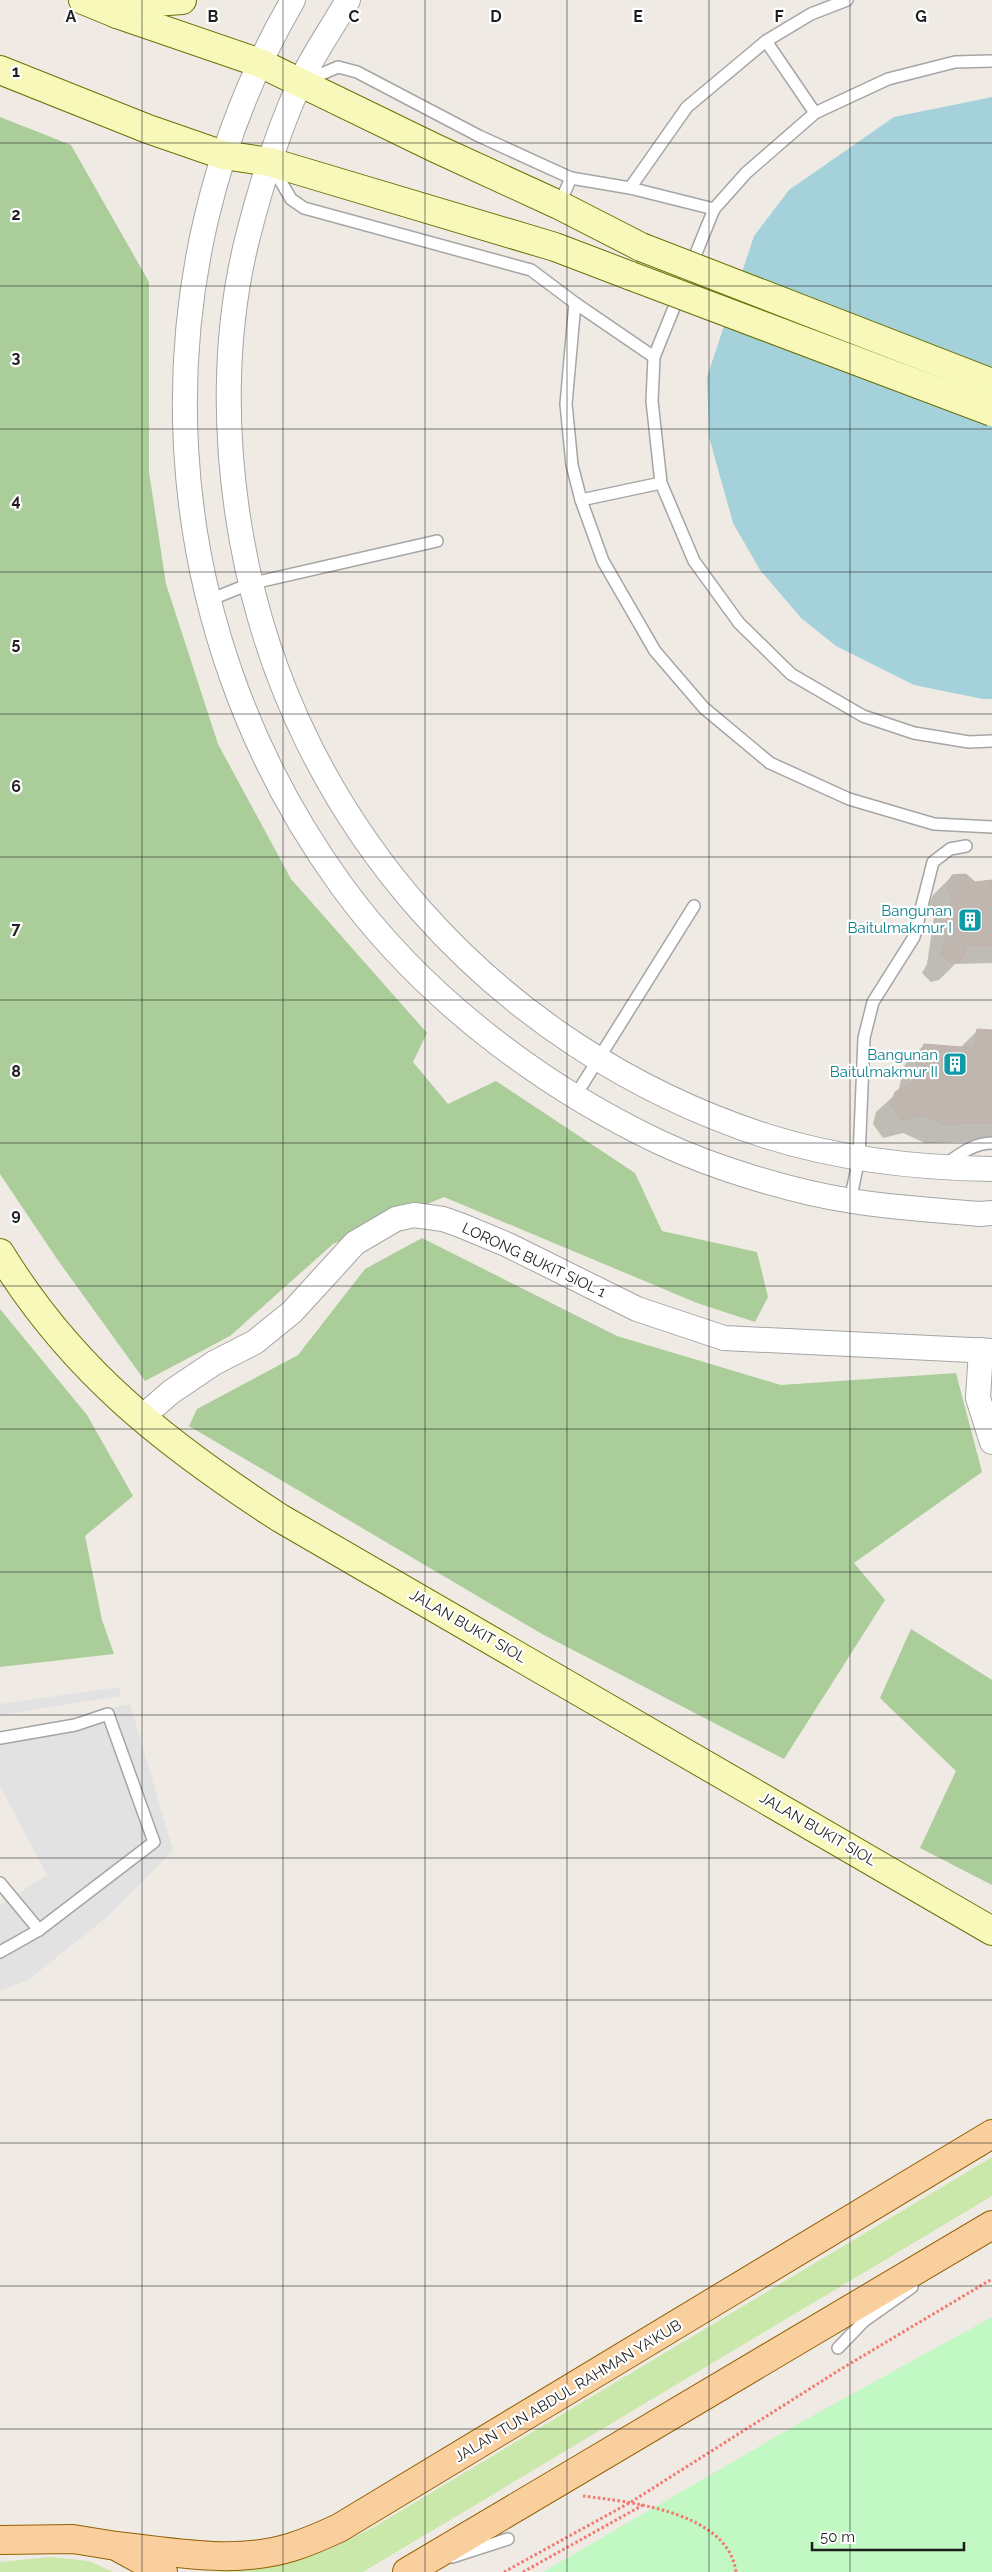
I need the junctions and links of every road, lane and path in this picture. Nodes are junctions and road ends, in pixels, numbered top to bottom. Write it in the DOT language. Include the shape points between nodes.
graph roads {
  1 [pos="83,0"];
  2 [pos="182,0"];
  3 [pos="293,0"];
  4 [pos="348,0"];
  5 [pos="847,0"];
  6 [pos="117,14"];
  7 [pos="766,41"];
  8 [pos="992,61"];
  9 [pos="260,63"];
  10 [pos="0,70"];
  11 [pos="300,84"];
  12 [pos="815,113"];
  13 [pos="223,155"];
  14 [pos="270,162"];
  15 [pos="570,178"];
  16 [pos="630,188"];
  17 [pos="559,205"];
  18 [pos="714,209"];
  19 [pos="535,256"];
  20 [pos="575,303"];
  21 [pos="654,357"];
  22 [pos="992,383"];
  23 [pos="992,412"];
  24 [pos="661,483"];
  25 [pos="581,500"];
  26 [pos="437,541"];
  27 [pos="249,584"];
  28 [pos="207,601"];
  29 [pos="992,740"];
  30 [pos="992,827"];
  31 [pos="966,846"];
  32 [pos="694,906"];
  33 [pos="598,1060"];
  34 [pos="574,1098"];
  35 [pos="992,1143"];
  36 [pos="859,1158"];
  37 [pos="941,1168"];
  38 [pos="992,1169"];
  39 [pos="850,1201"];
  40 [pos="992,1213"];
  41 [pos="0,1253"];
  42 [pos="986,1350"];
  43 [pos="141,1418"];
  44 [pos="992,1442"];
  45 [pos="0,1738"];
  46 [pos="0,1883"];
  47 [pos="4,1896"];
  48 [pos="39,1930"];
  49 [pos="992,1931"];
  50 [pos="0,1952"];
  51 [pos="992,2134"];
  52 [pos="991,2230"];
  53 [pos="992,2279"];
  54 [pos="838,2348"];
  55 [pos="583,2496"];
  56 [pos="631,2502"];
  57 [pos="644,2505"];
  58 [pos="508,2539"];
  59 [pos="0,2540"];
  60 [pos="116,2546"];
  61 [pos="163,2572"];
  62 [pos="407,2572"];
  63 [pos="504,2572"];
  64 [pos="523,2572"];
  65 [pos="736,2572"];
  1 -- 6 [label="street"];
  2 -- 6 [label="street" via="154,2"];
  3 -- 9 [label="street"];
  4 -- 11 [label="street"];
  5 -- 7 [label="lane" via="811,14"];
  6 -- 9 [label="street"];
  7 -- 12 [label="lane"];
  7 -- 16 [label="lane" via="687,107"];
  8 -- 12 [label="lane" via="955,62 888,79"];
  9 -- 11 [label="street"];
  9 -- 13 [label="street"];
  10 -- 13 [label="street"];
  11 -- 14 [label="street"];
  11 -- 15 [label="lane" via="338,67 357,72 479,136"];
  11 -- 17 [label="street"];
  12 -- 18 [label="lane" via="746,173"];
  13 -- 14 [label="street"];
  13 -- 28 [label="street" via="197,259 186,344 184,431 191,517"];
  14 -- 19 [label="street"];
  14 -- 27 [label="street" via="246,242 232,337 228,413 234,499"];
  15 -- 16 [label="lane"];
  15 -- 17 [label="lane"];
  16 -- 18 [label="lane"];
  17 -- 22 [label="street, bridge" via="641,247"];
  18 -- 21 [label="lane"];
  19 -- 20 [label="lane"];
  19 -- 23 [label="street, bridge" via="556,246"];
  20 -- 21 [label="lane"];
  20 -- 25 [label="lane" via="566,404 572,465"];
  21 -- 24 [label="lane" via="652,401"];
  24 -- 25 [label="lane"];
  24 -- 29 [label="lane" via="694,561 739,622 792,674 863,716 914,733 969,742"];
  25 -- 30 [label="lane" via="603,560 655,651 704,708 770,763 850,799 934,824"];
  26 -- 27 [label="lane"];
  27 -- 28 [label="lane"];
  27 -- 33 [label="street" via="274,667 308,746 351,821 402,891 461,954 519,1004"];
  28 -- 34 [label="street" via="240,702 284,797 341,886 410,966 438,992 488,1037"];
  31 -- 36 [label="lane" via="950,849 934,862 914,937 873,1002 864,1038"];
  32 -- 33 [label="lane"];
  33 -- 34 [label="lane"];
  33 -- 36 [label="street" via="680,1103 768,1136"];
  34 -- 39 [label="street" via="662,1143 754,1178"];
  35 -- 37 [label="lane" via="964,1151"];
  36 -- 37 [label="street"];
  36 -- 39 [label="lane"];
  37 -- 38 [label="street"];
  39 -- 40 [label="street"];
  41 -- 43 [label="street, JALAN BUKIT SIOL" via="24,1291 80,1360"];
  42 -- 43 [label="street, LORONG BUKIT SIOL 1" via="724,1338 637,1309 508,1245 460,1225 443,1219 414,1216 396,1219 355,1243 292,1312 255,1342 214,1363 171,1392"];
  42 -- 44 [label="street" via="978,1398"];
  43 -- 49 [label="street, JALAN BUKIT SIOL" via="208,1472 280,1518"];
  45 -- 48 [label="lane" via="74,1725 108,1714 154,1842"];
  46 -- 47 [label="lane"];
  47 -- 48 [label="lane"];
  48 -- 50 [label="lane"];
  51 -- 60 [label="main road, JALAN TUN ABDUL RAHMAN YA'KUB" via="339,2528 291,2548 233,2556"];
  52 -- 54 [label="lane" via="864,2321"];
  52 -- 62 [label="main road" via="913,2272"];
  53 -- 56 [label="path"];
  55 -- 56 [label="path"];
  56 -- 57 [label="path"];
  56 -- 63 [label="path"];
  57 -- 64 [label="path"];
  57 -- 65 [label="path" via="676,2513 709,2529 735,2559"];
  58 -- 62 [label="lane"];
  59 -- 60 [label="main road, JALAN TUN ABDUL RAHMAN YA'KUB" via="64,2538"];
  60 -- 61 [label="main road"];
}
